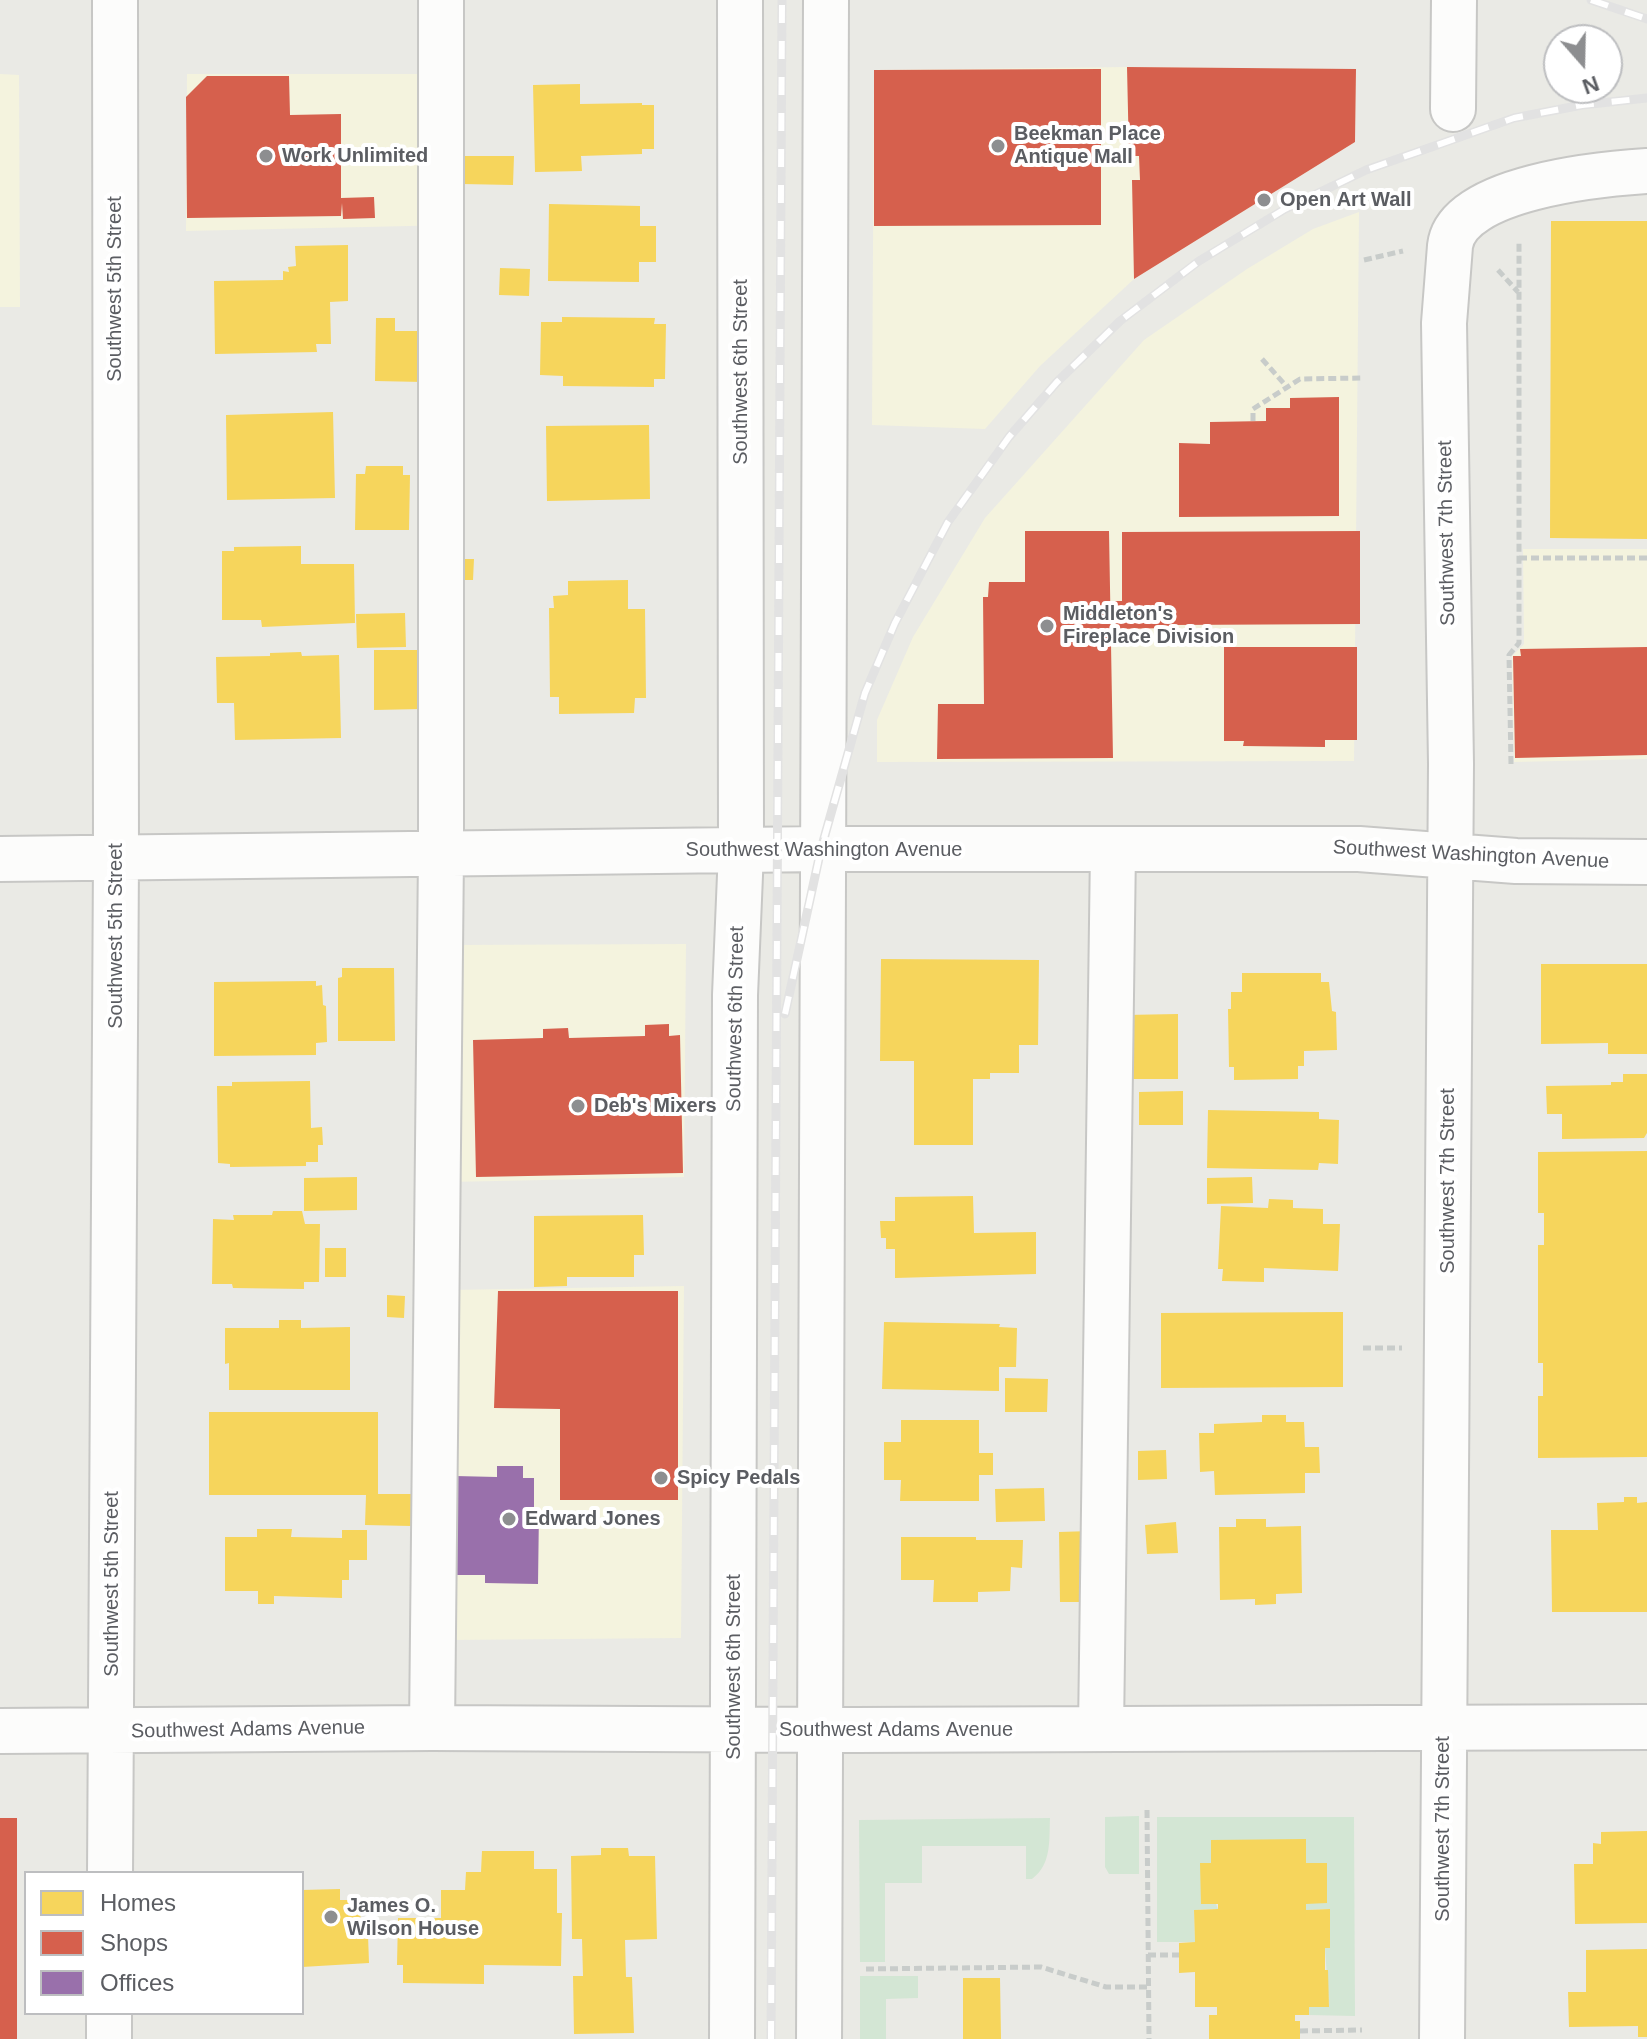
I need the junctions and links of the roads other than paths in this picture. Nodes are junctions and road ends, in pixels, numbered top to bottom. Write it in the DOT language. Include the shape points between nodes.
graph roads {
  1 [pos="115,0"];
  2 [pos="441,0"];
  3 [pos="740,0"];
  4 [pos="826,0"];
  5 [pos="1454,0"];
  6 [pos="1453,109"];
  7 [pos="1647,171"];
  8 [pos="821,849"];
  9 [pos="1113,849"];
  10 [pos="741,851"];
  11 [pos="441,854"];
  12 [pos="1451,855"];
  13 [pos="0,859"];
  14 [pos="116,859"];
  15 [pos="1647,862"];
  16 [pos="1647,1727"];
  17 [pos="432,1728"];
  18 [pos="734,1729"];
  19 [pos="1101,1729"];
  20 [pos="1444,1729"];
  21 [pos="819,1730"];
  22 [pos="0,1731"];
  23 [pos="111,1731"];
  24 [pos="110,1871"];
  25 [pos="109,2015"];
  26 [pos="109,2039"];
  27 [pos="732,2039"];
  28 [pos="819,2039"];
  29 [pos="1442,2039"];
  1 -- 14 [label="street, Southwest 5th Street"];
  2 -- 11 [label="street"];
  3 -- 10 [label="street, Southwest 6th Street"];
  4 -- 8 [label="street"];
  5 -- 6 [label="street"];
  7 -- 12 [label="street, Southwest 7th Street" via="1589,175 1519,192 1472,211 1451,237 1444,323"];
  8 -- 9 [label="street, Southwest Washington Avenue"];
  8 -- 10 [label="street, Southwest Washington Avenue"];
  8 -- 21 [label="street"];
  9 -- 12 [label="street, Southwest Washington Avenue" via="1359,849"];
  9 -- 19 [label="street"];
  10 -- 11 [label="street, Southwest Washington Avenue"];
  10 -- 18 [label="street, Southwest 6th Street" via="735,995"];
  11 -- 14 [label="street, Southwest Washington Avenue"];
  11 -- 17 [label="street"];
  12 -- 15 [label="street, Southwest Washington Avenue"];
  12 -- 20 [label="street, Southwest 7th Street"];
  13 -- 14 [label="street, Southwest Washington Avenue"];
  14 -- 23 [label="street, Southwest 5th Street"];
  16 -- 20 [label="street, Southwest Adams Avenue"];
  17 -- 18 [label="street, Southwest Adams Avenue"];
  17 -- 23 [label="street, Southwest Adams Avenue"];
  18 -- 21 [label="street, Southwest Adams Avenue"];
  18 -- 27 [label="street, Southwest 6th Street"];
  19 -- 20 [label="street, Southwest Adams Avenue"];
  19 -- 21 [label="street, Southwest Adams Avenue"];
  20 -- 29 [label="street, Southwest 7th Street"];
  21 -- 28 [label="street"];
  22 -- 23 [label="street, Southwest Adams Avenue"];
  23 -- 24 [label="street, Southwest 5th Street"];
  25 -- 26 [label="street"];
}
